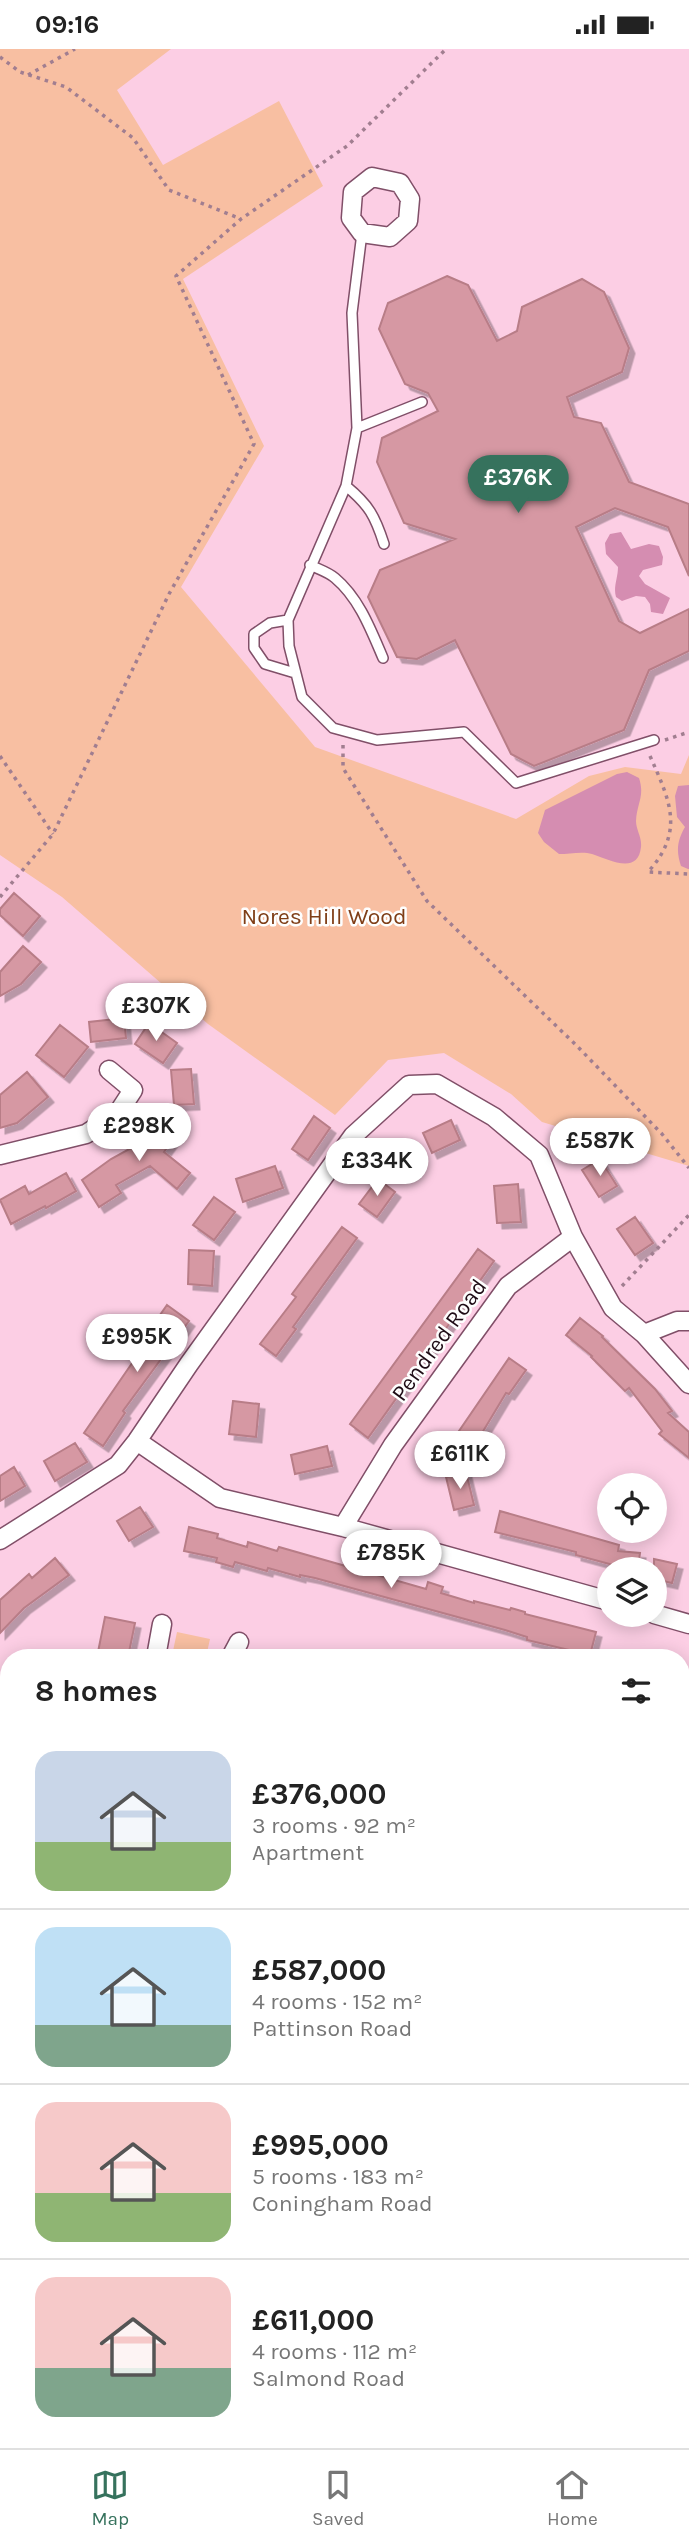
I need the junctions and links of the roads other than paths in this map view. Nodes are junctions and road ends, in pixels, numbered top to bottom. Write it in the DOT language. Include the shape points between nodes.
graph roads {
  1 [pos="362,233"];
  2 [pos="422,401"];
  3 [pos="357,428"];
  4 [pos="346,487"];
  5 [pos="384,544"];
  6 [pos="310,565"];
  7 [pos="288,620"];
  8 [pos="383,658"];
  9 [pos="295,673"];
  10 [pos="649,742"];
  11 [pos="109,1070"];
  12 [pos="0,1155"];
  13 [pos="573,1237"];
  14 [pos="689,1321"];
  15 [pos="644,1334"];
  16 [pos="689,1384"];
  17 [pos="137,1441"];
  18 [pos="343,1527"];
  19 [pos="0,1540"];
  20 [pos="597,1598"];
  21 [pos="667,1618"];
  22 [pos="162,1624"];
  23 [pos="689,1624"];
  24 [pos="157,1649"];
  1 -- 3 [label="lane" via="352,313"];
  2 -- 3 [label="lane"];
  3 -- 4 [label="lane"];
  4 -- 5 [label="lane" via="365,502"];
  4 -- 6 [label="lane"];
  6 -- 7 [label="lane"];
  6 -- 8 [label="lane" via="334,577 351,595"];
  7 -- 9 [label="lane"];
  7 -- 9 [label="lane" via="270,623 254,634 254,648 265,664"];
  9 -- 10 [label="lane" via="302,697 333,728 377,740 464,731 516,783"];
  11 -- 12 [label="street" via="133,1090 118,1113 86,1134"];
  13 -- 15 [label="street" via="613,1308"];
  13 -- 17 [label="street" via="538,1155 494,1118 437,1084 409,1085 353,1136"];
  13 -- 18 [label="street, Pendred Road" via="508,1286 393,1445"];
  14 -- 15 [label="street"];
  15 -- 16 [label="street"];
  17 -- 18 [label="street" via="220,1498"];
  17 -- 19 [label="street" via="118,1465"];
  18 -- 20 [label="street"];
  21 -- 23 [label="street"];
  22 -- 24 [label="street"];
}
